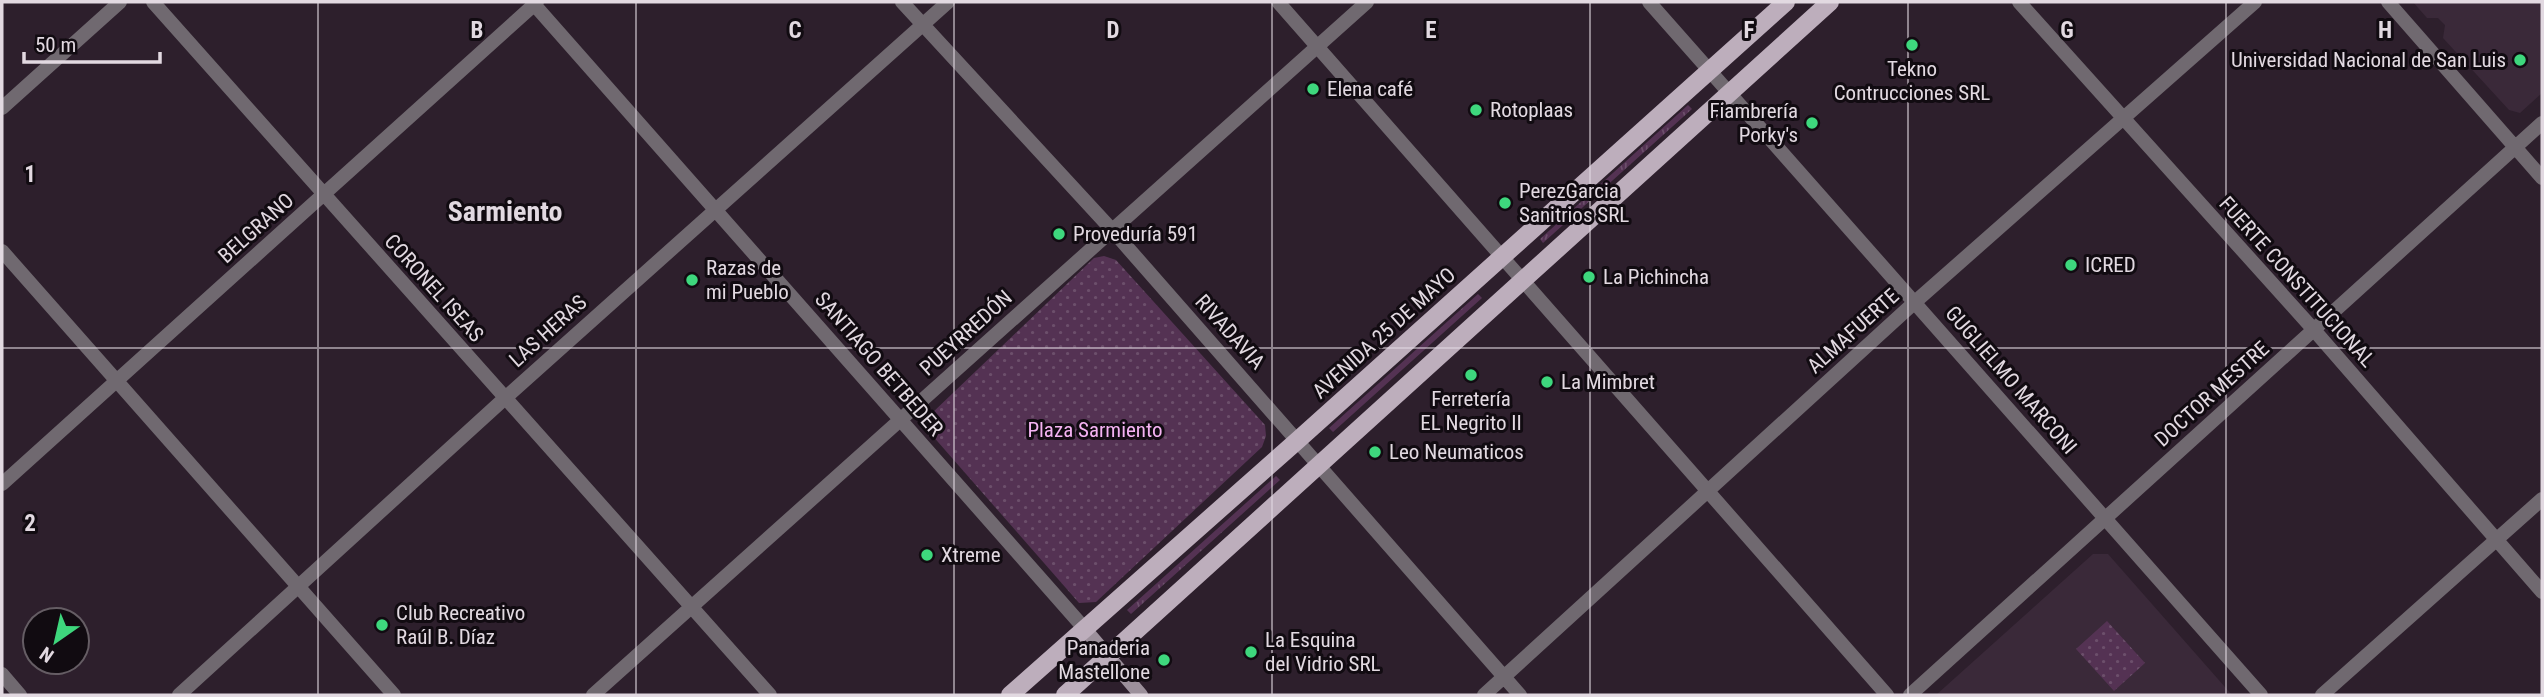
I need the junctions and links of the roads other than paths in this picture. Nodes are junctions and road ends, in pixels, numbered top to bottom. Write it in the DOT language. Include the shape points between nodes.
graph roads {
  1 [pos="120,2"];
  2 [pos="153,2"];
  3 [pos="902,2"];
  4 [pos="948,2"];
  5 [pos="1278,2"];
  6 [pos="1367,2"];
  7 [pos="1649,2"];
  8 [pos="1786,2"];
  9 [pos="1830,2"];
  10 [pos="2019,2"];
  11 [pos="2255,2"];
  12 [pos="2388,2"];
  13 [pos="534,3"];
  14 [pos="922,25"];
  15 [pos="1317,46"];
  16 [pos="1711,70"];
  17 [pos="1730,93"];
  18 [pos="2,108"];
  19 [pos="2122,118"];
  20 [pos="2542,123"];
  21 [pos="2515,147"];
  22 [pos="2542,178"];
  23 [pos="324,195"];
  24 [pos="716,210"];
  25 [pos="1112,231"];
  26 [pos="2,251"];
  27 [pos="1502,257"];
  28 [pos="1522,281"];
  29 [pos="1915,302"];
  30 [pos="2314,330"];
  31 [pos="118,381"];
  32 [pos="504,399"];
  33 [pos="900,420"];
  34 [pos="1298,440"];
  35 [pos="1318,465"];
  36 [pos="2,484"];
  37 [pos="1707,491"];
  38 [pos="2542,499"];
  39 [pos="2106,519"];
  40 [pos="2497,540"];
  41 [pos="297,588"];
  42 [pos="2542,592"];
  43 [pos="691,607"];
  44 [pos="1084,628"];
  45 [pos="1107,657"];
  46 [pos="2,674"];
  47 [pos="1504,677"];
  48 [pos="20,695"];
  49 [pos="179,695"];
  50 [pos="394,695"];
  51 [pos="593,695"];
  52 [pos="770,695"];
  53 [pos="1010,695"];
  54 [pos="1065,695"];
  55 [pos="1141,695"];
  56 [pos="1484,695"];
  57 [pos="1520,695"];
  58 [pos="1887,695"];
  59 [pos="1910,695"];
  60 [pos="2261,695"];
  61 [pos="2322,695"];
  1 -- 18 [label="street"];
  2 -- 23 [label="street, CORONEL ISEAS"];
  3 -- 14 [label="street, RIVADAVIA"];
  4 -- 14 [label="street, LAS HERAS"];
  5 -- 15 [label="street"];
  6 -- 15 [label="street, PUEYRREDÓN"];
  7 -- 16 [label="street"];
  8 -- 16 [label="main road, AVENIDA 25 DE MAYO"];
  9 -- 17 [label="main road"];
  10 -- 19 [label="street, FUERTE CONSTITUCIONAL"];
  11 -- 19 [label="street, ALMAFUERTE"];
  12 -- 21 [label="street"];
  13 -- 23 [label="street, BELGRANO"];
  13 -- 24 [label="street, SANTIAGO BETBEDER"];
  14 -- 24 [label="street, LAS HERAS"];
  14 -- 25 [label="street, RIVADAVIA"];
  15 -- 25 [label="street, PUEYRREDÓN"];
  15 -- 27 [label="street"];
  16 -- 17 [label="street, GUGLIELMO MARCONI"];
  16 -- 27 [label="main road, AVENIDA 25 DE MAYO"];
  17 -- 28 [label="main road"];
  17 -- 29 [label="street, GUGLIELMO MARCONI"];
  19 -- 29 [label="street, ALMAFUERTE"];
  19 -- 30 [label="street, FUERTE CONSTITUCIONAL"];
  20 -- 21 [label="street, DOCTOR MESTRE"];
  21 -- 22 [label="street"];
  21 -- 30 [label="street, DOCTOR MESTRE"];
  23 -- 31 [label="street, BELGRANO"];
  23 -- 32 [label="street, CORONEL ISEAS"];
  24 -- 32 [label="street, LAS HERAS"];
  24 -- 33 [label="street, SANTIAGO BETBEDER"];
  25 -- 33 [label="street, PUEYRREDÓN"];
  25 -- 34 [label="street, RIVADAVIA"];
  26 -- 31 [label="street"];
  27 -- 28 [label="street"];
  27 -- 34 [label="main road, AVENIDA 25 DE MAYO"];
  28 -- 35 [label="main road"];
  28 -- 37 [label="street"];
  29 -- 37 [label="street, ALMAFUERTE"];
  29 -- 39 [label="street, GUGLIELMO MARCONI"];
  30 -- 39 [label="street, DOCTOR MESTRE"];
  30 -- 40 [label="street, FUERTE CONSTITUCIONAL"];
  31 -- 36 [label="street, BELGRANO"];
  31 -- 41 [label="street"];
  32 -- 41 [label="street, LAS HERAS"];
  32 -- 43 [label="street, CORONEL ISEAS"];
  33 -- 43 [label="street, PUEYRREDÓN"];
  33 -- 44 [label="street, SANTIAGO BETBEDER"];
  34 -- 35 [label="street, RIVADAVIA"];
  34 -- 44 [label="main road, AVENIDA 25 DE MAYO"];
  35 -- 45 [label="main road"];
  35 -- 47 [label="street, RIVADAVIA"];
  37 -- 47 [label="street, ALMAFUERTE"];
  37 -- 58 [label="street"];
  38 -- 40 [label="street"];
  39 -- 59 [label="street, DOCTOR MESTRE"];
  39 -- 60 [label="street, GUGLIELMO MARCONI"];
  40 -- 42 [label="street, FUERTE CONSTITUCIONAL"];
  40 -- 61 [label="street"];
  41 -- 49 [label="street, LAS HERAS"];
  41 -- 50 [label="street"];
  43 -- 51 [label="street, PUEYRREDÓN"];
  43 -- 52 [label="street, CORONEL ISEAS"];
  44 -- 45 [label="main road"];
  44 -- 53 [label="main road, AVENIDA 25 DE MAYO"];
  45 -- 54 [label="main road"];
  45 -- 55 [label="main road"];
  46 -- 48 [label="street"];
  47 -- 56 [label="street, ALMAFUERTE"];
  47 -- 57 [label="street, RIVADAVIA"];
}
